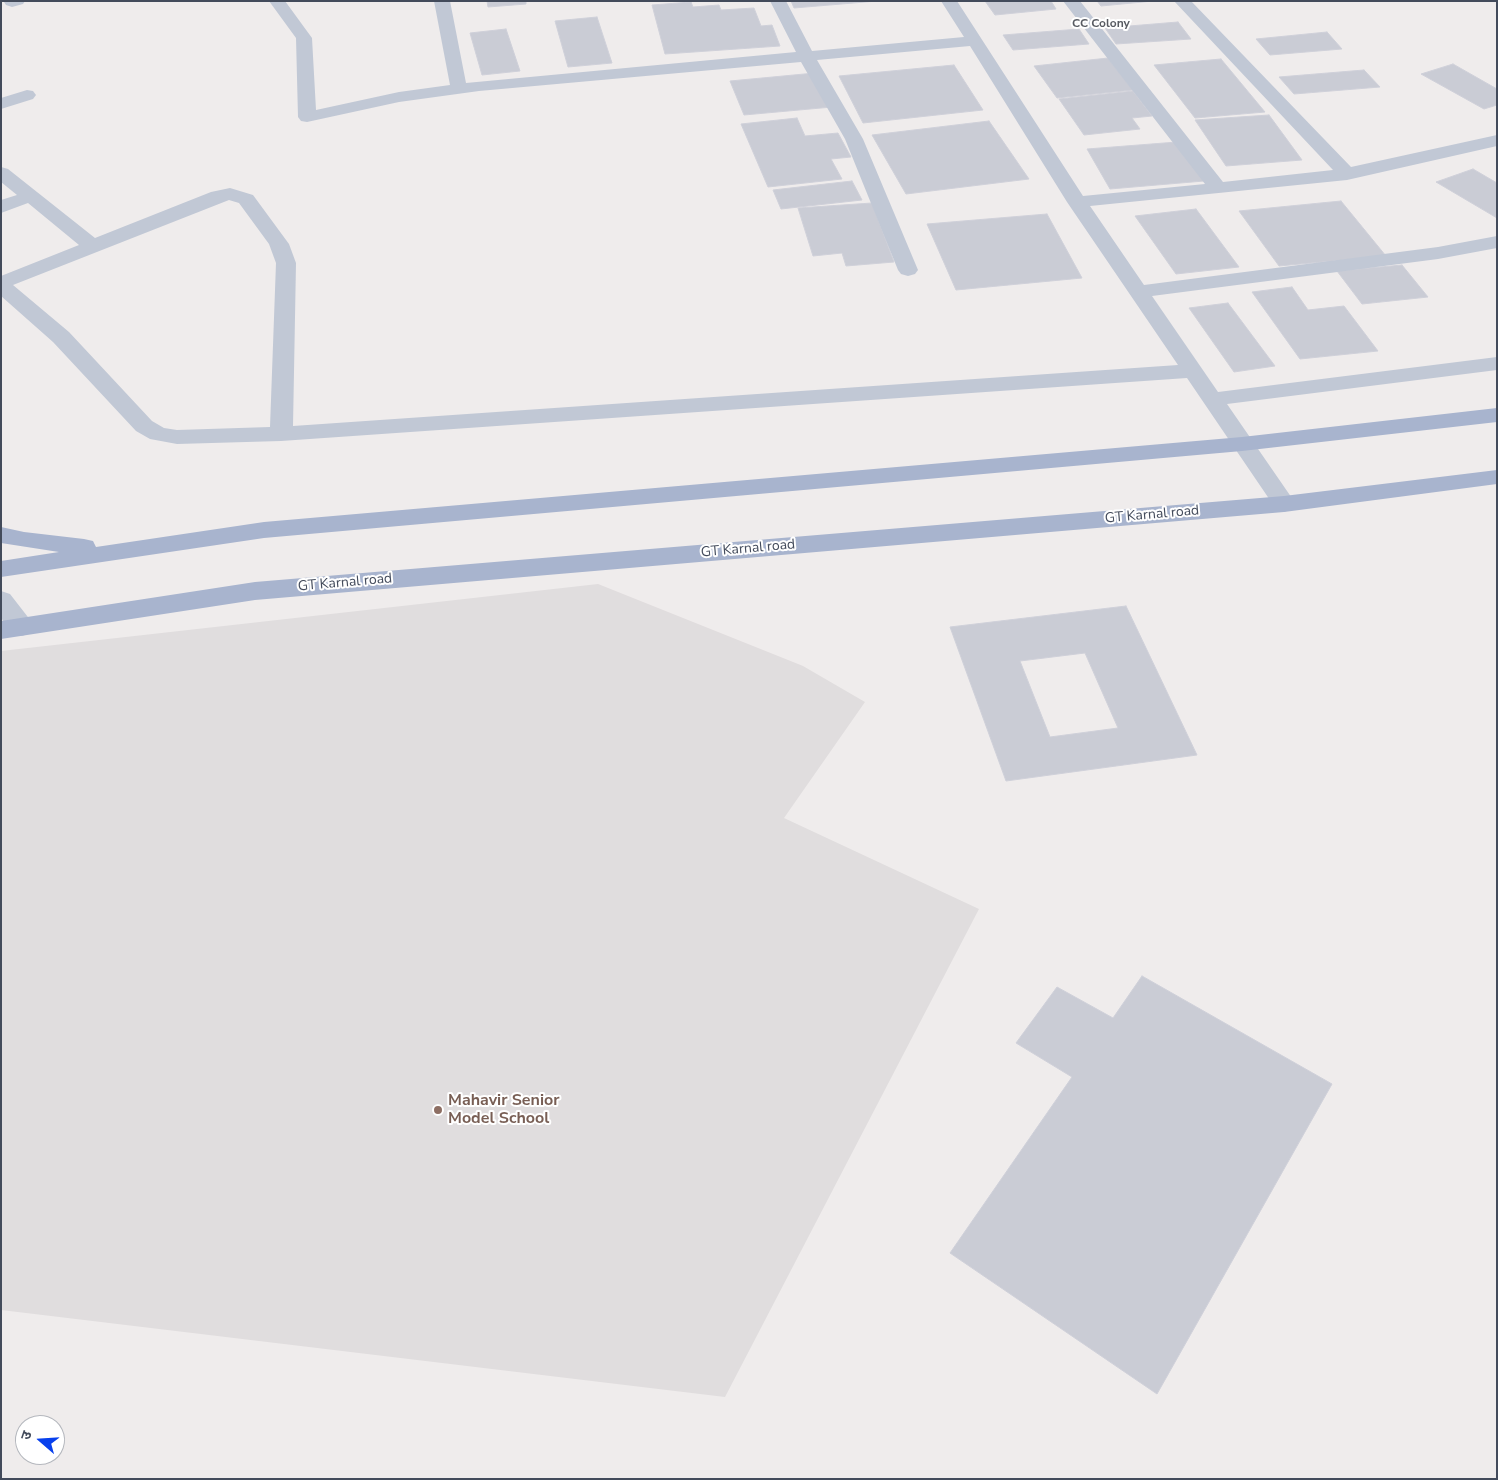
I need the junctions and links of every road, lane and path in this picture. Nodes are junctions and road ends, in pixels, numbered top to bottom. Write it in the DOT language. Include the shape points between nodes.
graph roads {
  1 [pos="277,1"];
  2 [pos="442,1"];
  3 [pos="778,1"];
  4 [pos="950,1"];
  5 [pos="1071,1"];
  6 [pos="1182,1"];
  7 [pos="975,41"];
  8 [pos="806,56"];
  9 [pos="459,89"];
  10 [pos="27,95"];
  11 [pos="1,104"];
  12 [pos="1497,140"];
  13 [pos="1,173"];
  14 [pos="1347,174"];
  15 [pos="1218,188"];
  16 [pos="31,196"];
  17 [pos="1077,202"];
  18 [pos="1,207"];
  19 [pos="1497,242"];
  20 [pos="93,246"];
  21 [pos="908,270"];
  22 [pos="1,284"];
  23 [pos="1138,292"];
  24 [pos="1497,363"];
  25 [pos="1192,371"];
  26 [pos="1212,399"];
  27 [pos="1497,415"];
  28 [pos="281,434"];
  29 [pos="1242,444"];
  30 [pos="1497,477"];
  31 [pos="1284,504"];
  32 [pos="1,535"];
  33 [pos="119,551"];
  34 [pos="1,569"];
  35 [pos="1,600"];
  36 [pos="12,628"];
  1 -- 9 [label="street" via="304,38 307,117 399,97"];
  2 -- 9 [label="street"];
  3 -- 8 [label="street"];
  4 -- 7 [label="street"];
  5 -- 15 [label="street"];
  6 -- 14 [label="street"];
  7 -- 8 [label="street"];
  7 -- 17 [label="street"];
  8 -- 9 [label="street"];
  8 -- 21 [label="street" via="854,139"];
  10 -- 11 [label="street"];
  12 -- 14 [label="street"];
  13 -- 16 [label="street"];
  14 -- 15 [label="street"];
  15 -- 17 [label="street"];
  16 -- 18 [label="street"];
  16 -- 20 [label="street"];
  17 -- 23 [label="street"];
  19 -- 23 [label="street"];
  20 -- 22 [label="street"];
  20 -- 28 [label="street" via="218,196 230,194 246,199 279,244 286,263"];
  22 -- 28 [label="street" via="61,337 144,426 158,434 177,437"];
  23 -- 25 [label="street"];
  24 -- 26 [label="street"];
  25 -- 26 [label="street"];
  25 -- 28 [label="street"];
  26 -- 29 [label="street"];
  27 -- 29 [label="main road"];
  29 -- 31 [label="street"];
  29 -- 33 [label="main road" via="264,530"];
  30 -- 31 [label="main road, GT Karnal road"];
  31 -- 36 [label="main road, GT Karnal road" via="255,591"];
  32 -- 33 [label="main road"];
  33 -- 34 [label="main road"];
  35 -- 36 [label="street"];
}
